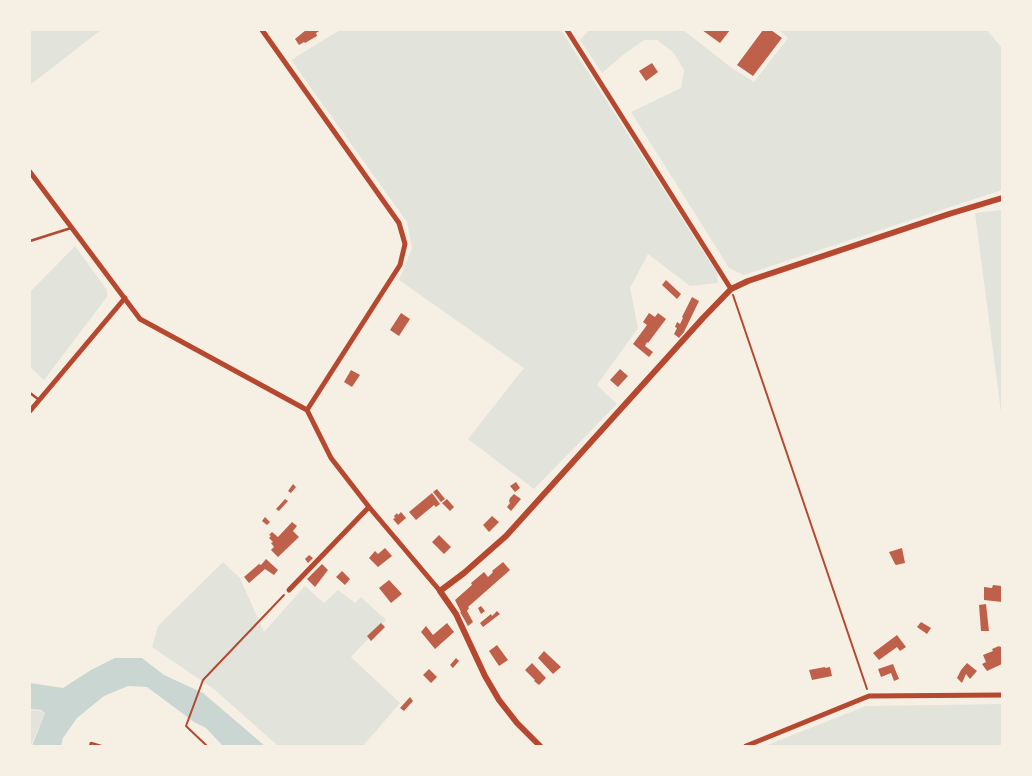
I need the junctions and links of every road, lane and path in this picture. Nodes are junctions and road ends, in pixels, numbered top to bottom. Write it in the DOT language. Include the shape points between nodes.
graph roads {
  1 [pos="262,30"];
  2 [pos="567,30"];
  3 [pos="30,172"];
  4 [pos="1002,198"];
  5 [pos="72,228"];
  6 [pos="30,242"];
  7 [pos="731,289"];
  8 [pos="124,298"];
  9 [pos="30,393"];
  10 [pos="39,400"];
  11 [pos="307,410"];
  12 [pos="30,411"];
  13 [pos="369,507"];
  14 [pos="289,590"];
  15 [pos="440,591"];
  16 [pos="1002,695"];
  17 [pos="870,696"];
  18 [pos="90,746"];
  19 [pos="102,746"];
  20 [pos="207,746"];
  21 [pos="540,746"];
  22 [pos="746,746"];
  1 -- 11 [label="street" via="399,223 405,244 400,265"];
  2 -- 7 [label="street"];
  3 -- 5 [label="street"];
  4 -- 7 [label="street"];
  5 -- 6 [label="lane"];
  5 -- 8 [label="street"];
  7 -- 15 [label="street" via="506,536"];
  7 -- 17 [label="path"];
  8 -- 10 [label="street"];
  8 -- 11 [label="street" via="140,319"];
  9 -- 10 [label="lane"];
  10 -- 12 [label="street"];
  11 -- 13 [label="street" via="331,458"];
  13 -- 14 [label="street"];
  13 -- 15 [label="street"];
  14 -- 20 [label="path" via="203,680 186,726"];
  15 -- 21 [label="street" via="456,614 499,700"];
  16 -- 17 [label="street"];
  17 -- 22 [label="street"];
  18 -- 19 [label="lane"];
}
